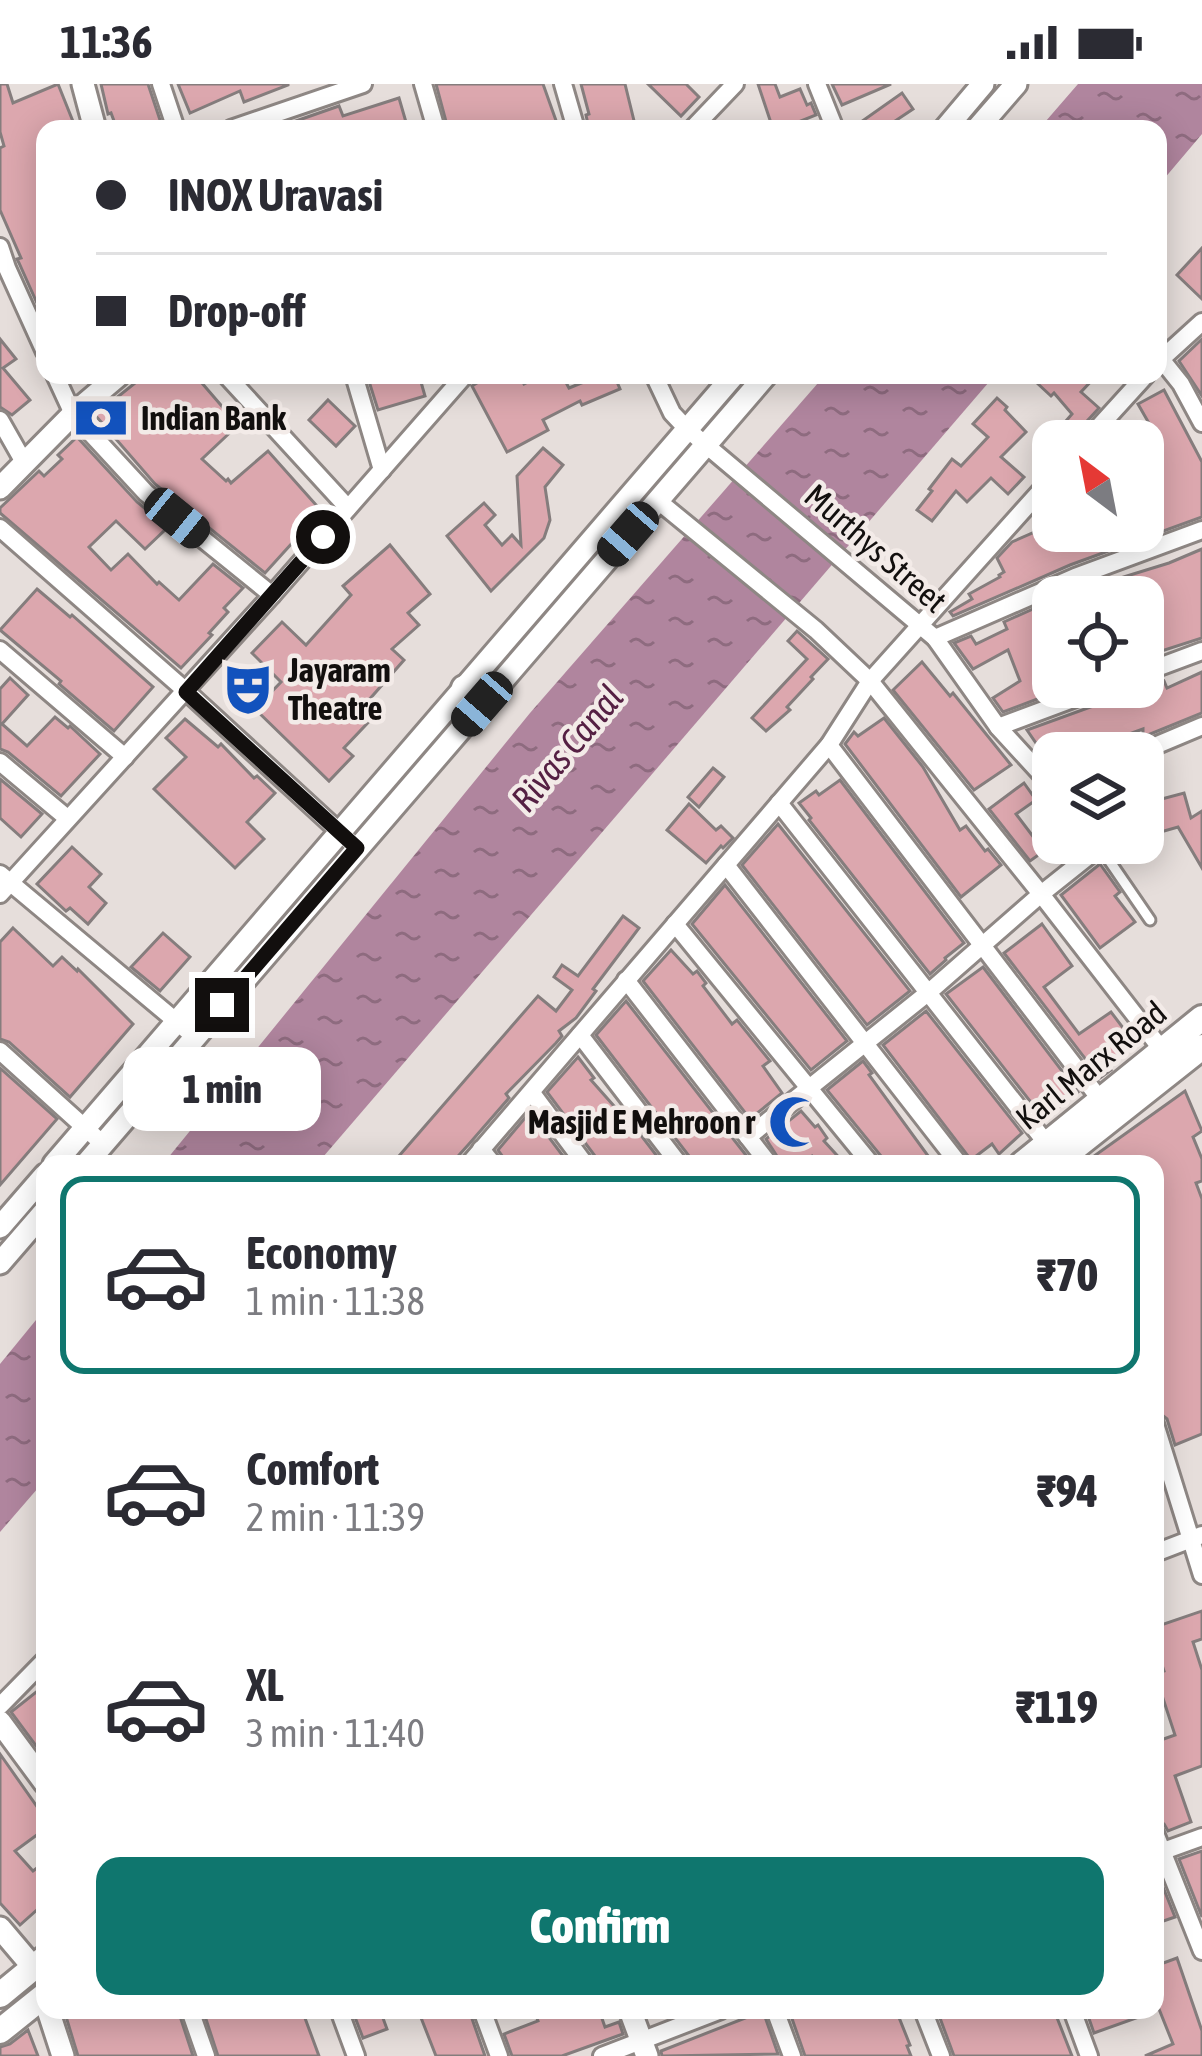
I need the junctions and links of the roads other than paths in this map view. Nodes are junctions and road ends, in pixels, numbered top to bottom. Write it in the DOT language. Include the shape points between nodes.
graph roads {
  1 [pos="83,84"];
  2 [pos="161,84"];
  3 [pos="423,84"];
  4 [pos="563,84"];
  5 [pos="735,84"];
  6 [pos="818,84"];
  7 [pos="983,84"];
  8 [pos="359,85"];
  9 [pos="1009,87"];
  10 [pos="93,120"];
  11 [pos="173,120"];
  12 [pos="280,120"];
  13 [pos="433,120"];
  14 [pos="573,120"];
  15 [pos="701,120"];
  16 [pos="832,120"];
  17 [pos="953,120"];
  18 [pos="984,120"];
  19 [pos="0,247"];
  20 [pos="1202,322"];
  21 [pos="36,332"];
  22 [pos="1167,354"];
  23 [pos="1167,369"];
  24 [pos="59,384"];
  25 [pos="108,384"];
  26 [pos="234,384"];
  27 [pos="357,384"];
  28 [pos="457,384"];
  29 [pos="658,384"];
  30 [pos="726,384"];
  31 [pos="758,384"];
  32 [pos="1138,384"];
  33 [pos="73,414"];
  34 [pos="0,420"];
  35 [pos="1105,420"];
  36 [pos="1202,423"];
  37 [pos="687,429"];
  38 [pos="706,445"];
  39 [pos="26,464"];
  40 [pos="382,470"];
  41 [pos="0,488"];
  42 [pos="1032,500"];
  43 [pos="663,505"];
  44 [pos="348,508"];
  45 [pos="0,528"];
  46 [pos="1202,530"];
  47 [pos="272,596"];
  48 [pos="919,624"];
  49 [pos="935,638"];
  50 [pos="0,650"];
  51 [pos="1202,651"];
  52 [pos="1164,665"];
  53 [pos="870,681"];
  54 [pos="186,692"];
  55 [pos="473,696"];
  56 [pos="1049,708"];
  57 [pos="1202,726"];
  58 [pos="998,727"];
  59 [pos="1164,742"];
  60 [pos="830,745"];
  61 [pos="125,757"];
  62 [pos="0,762"];
  63 [pos="1032,764"];
  64 [pos="779,803"];
  65 [pos="67,818"];
  66 [pos="339,833"];
  67 [pos="357,848"];
  68 [pos="1076,864"];
  69 [pos="1111,864"];
  70 [pos="726,865"];
  71 [pos="4,884"];
  72 [pos="1041,894"];
  73 [pos="1150,920"];
  74 [pos="675,923"];
  75 [pos="985,946"];
  76 [pos="626,980"];
  77 [pos="929,992"];
  78 [pos="177,1021"];
  79 [pos="580,1035"];
  80 [pos="195,1036"];
  81 [pos="1198,1041"];
  82 [pos="865,1044"];
  83 [pos="1162,1050"];
  84 [pos="0,1051"];
  85 [pos="811,1089"];
  86 [pos="532,1093"];
  87 [pos="1099,1098"];
  88 [pos="85,1128"];
  89 [pos="748,1137"];
  90 [pos="103,1144"];
  91 [pos="62,1155"];
  92 [pos="94,1155"];
  93 [pos="489,1155"];
  94 [pos="578,1155"];
  95 [pos="672,1155"];
  96 [pos="763,1155"];
  97 [pos="864,1155"];
  98 [pos="952,1155"];
  99 [pos="1056,1155"];
  100 [pos="1059,1155"];
  101 [pos="1060,1155"];
  102 [pos="36,1184"];
  103 [pos="36,1222"];
  104 [pos="0,1226"];
  105 [pos="20,1241"];
  106 [pos="0,1263"];
  107 [pos="1164,1449"];
  108 [pos="1196,1538"];
  109 [pos="1164,1549"];
  110 [pos="1202,1575"];
  111 [pos="36,1669"];
  112 [pos="0,1706"];
  113 [pos="0,1722"];
  114 [pos="36,1771"];
  115 [pos="1202,1837"];
  116 [pos="1164,1851"];
  117 [pos="1164,1866"];
  118 [pos="0,1928"];
  119 [pos="1202,1951"];
  120 [pos="36,1959"];
  121 [pos="36,1965"];
  122 [pos="0,1995"];
  123 [pos="36,2007"];
  124 [pos="51,2019"];
  125 [pos="193,2019"];
  126 [pos="342,2019"];
  127 [pos="485,2019"];
  128 [pos="633,2019"];
  129 [pos="704,2019"];
  130 [pos="778,2019"];
  131 [pos="927,2019"];
  132 [pos="1075,2019"];
  133 [pos="0,2030"];
  134 [pos="644,2049"];
  135 [pos="63,2056"];
  136 [pos="206,2056"];
  137 [pos="356,2056"];
  138 [pos="499,2056"];
  139 [pos="602,2056"];
  140 [pos="792,2056"];
  141 [pos="941,2056"];
  142 [pos="1089,2056"];
  1 -- 10 [label="street"];
  2 -- 11 [label="street"];
  3 -- 13 [label="street"];
  4 -- 14 [label="street"];
  5 -- 15 [label="street"];
  6 -- 16 [label="street"];
  7 -- 17 [label="street"];
  8 -- 12 [label="street"];
  9 -- 18 [label="street"];
  19 -- 21 [label="street"];
  20 -- 22 [label="street"];
  23 -- 36 [label="street"];
  24 -- 33 [label="street"];
  25 -- 33 [label="street"];
  26 -- 44 [label="street"];
  27 -- 40 [label="street"];
  28 -- 40 [label="street"];
  29 -- 37 [label="street, Murthys Street"];
  30 -- 37 [label="street"];
  31 -- 38 [label="street"];
  32 -- 35 [label="street"];
  33 -- 39 [label="street"];
  33 -- 47 [label="street" via="146,493"];
  34 -- 39 [label="street"];
  37 -- 38 [label="street, Murthys Street"];
  37 -- 55 [label="street"];
  38 -- 43 [label="street"];
  38 -- 48 [label="street, Murthys Street"];
  39 -- 41 [label="street"];
  40 -- 44 [label="street"];
  42 -- 48 [label="street"];
  43 -- 53 [label="street"];
  43 -- 55 [label="street"];
  44 -- 47 [label="street"];
  45 -- 54 [label="street"];
  46 -- 49 [label="street"];
  47 -- 54 [label="street"];
  48 -- 49 [label="street, Murthys Street"];
  48 -- 53 [label="street"];
  49 -- 58 [label="street, Murthys Street"];
  50 -- 61 [label="street"];
  51 -- 52 [label="street"];
  53 -- 60 [label="street"];
  53 -- 72 [label="street"];
  54 -- 61 [label="street"];
  54 -- 66 [label="street"];
  55 -- 66 [label="street"];
  55 -- 67 [label="street"];
  56 -- 58 [label="street"];
  57 -- 59 [label="street"];
  58 -- 63 [label="street, Murthys Street"];
  60 -- 64 [label="street"];
  60 -- 75 [label="street"];
  61 -- 65 [label="street"];
  62 -- 65 [label="street"];
  64 -- 70 [label="street"];
  64 -- 77 [label="street"];
  65 -- 71 [label="street"];
  66 -- 67 [label="street"];
  66 -- 78 [label="street"];
  67 -- 80 [label="street"];
  68 -- 72 [label="street"];
  69 -- 73 [label="lane"];
  70 -- 74 [label="street"];
  70 -- 82 [label="street"];
  71 -- 78 [label="street"];
  72 -- 75 [label="street"];
  72 -- 83 [label="street"];
  74 -- 76 [label="street"];
  74 -- 85 [label="street"];
  75 -- 77 [label="street"];
  75 -- 87 [label="street"];
  76 -- 79 [label="street"];
  76 -- 89 [label="street"];
  77 -- 82 [label="street"];
  77 -- 99 [label="street"];
  78 -- 80 [label="street"];
  78 -- 88 [label="street"];
  79 -- 86 [label="street"];
  79 -- 95 [label="street"];
  80 -- 90 [label="street"];
  81 -- 83 [label="main road, Karl Marx Road"];
  81 -- 101 [label="main road, Karl Marx Road"];
  82 -- 85 [label="street"];
  82 -- 98 [label="street"];
  83 -- 87 [label="main road, Karl Marx Road"];
  84 -- 88 [label="street"];
  85 -- 89 [label="street"];
  85 -- 97 [label="street"];
  86 -- 93 [label="street"];
  86 -- 94 [label="street"];
  87 -- 100 [label="main road, Karl Marx Road"];
  88 -- 90 [label="street"];
  88 -- 91 [label="street"];
  89 -- 96 [label="street"];
  90 -- 92 [label="street"];
  102 -- 104 [label="street"];
  103 -- 105 [label="street"];
  104 -- 105 [label="street"];
  105 -- 106 [label="street"];
  107 -- 108 [label="street"];
  108 -- 109 [label="street"];
  108 -- 110 [label="street"];
  111 -- 112 [label="street"];
  113 -- 114 [label="street"];
  115 -- 116 [label="street"];
  117 -- 119 [label="street"];
  118 -- 120 [label="street"];
  121 -- 122 [label="main road"];
  123 -- 133 [label="main road"];
  124 -- 135 [label="street"];
  125 -- 136 [label="street"];
  126 -- 137 [label="street"];
  127 -- 138 [label="street"];
  128 -- 134 [label="street"];
  129 -- 134 [label="street"];
  130 -- 140 [label="street"];
  131 -- 141 [label="street"];
  132 -- 142 [label="street"];
  134 -- 139 [label="street"];
}
